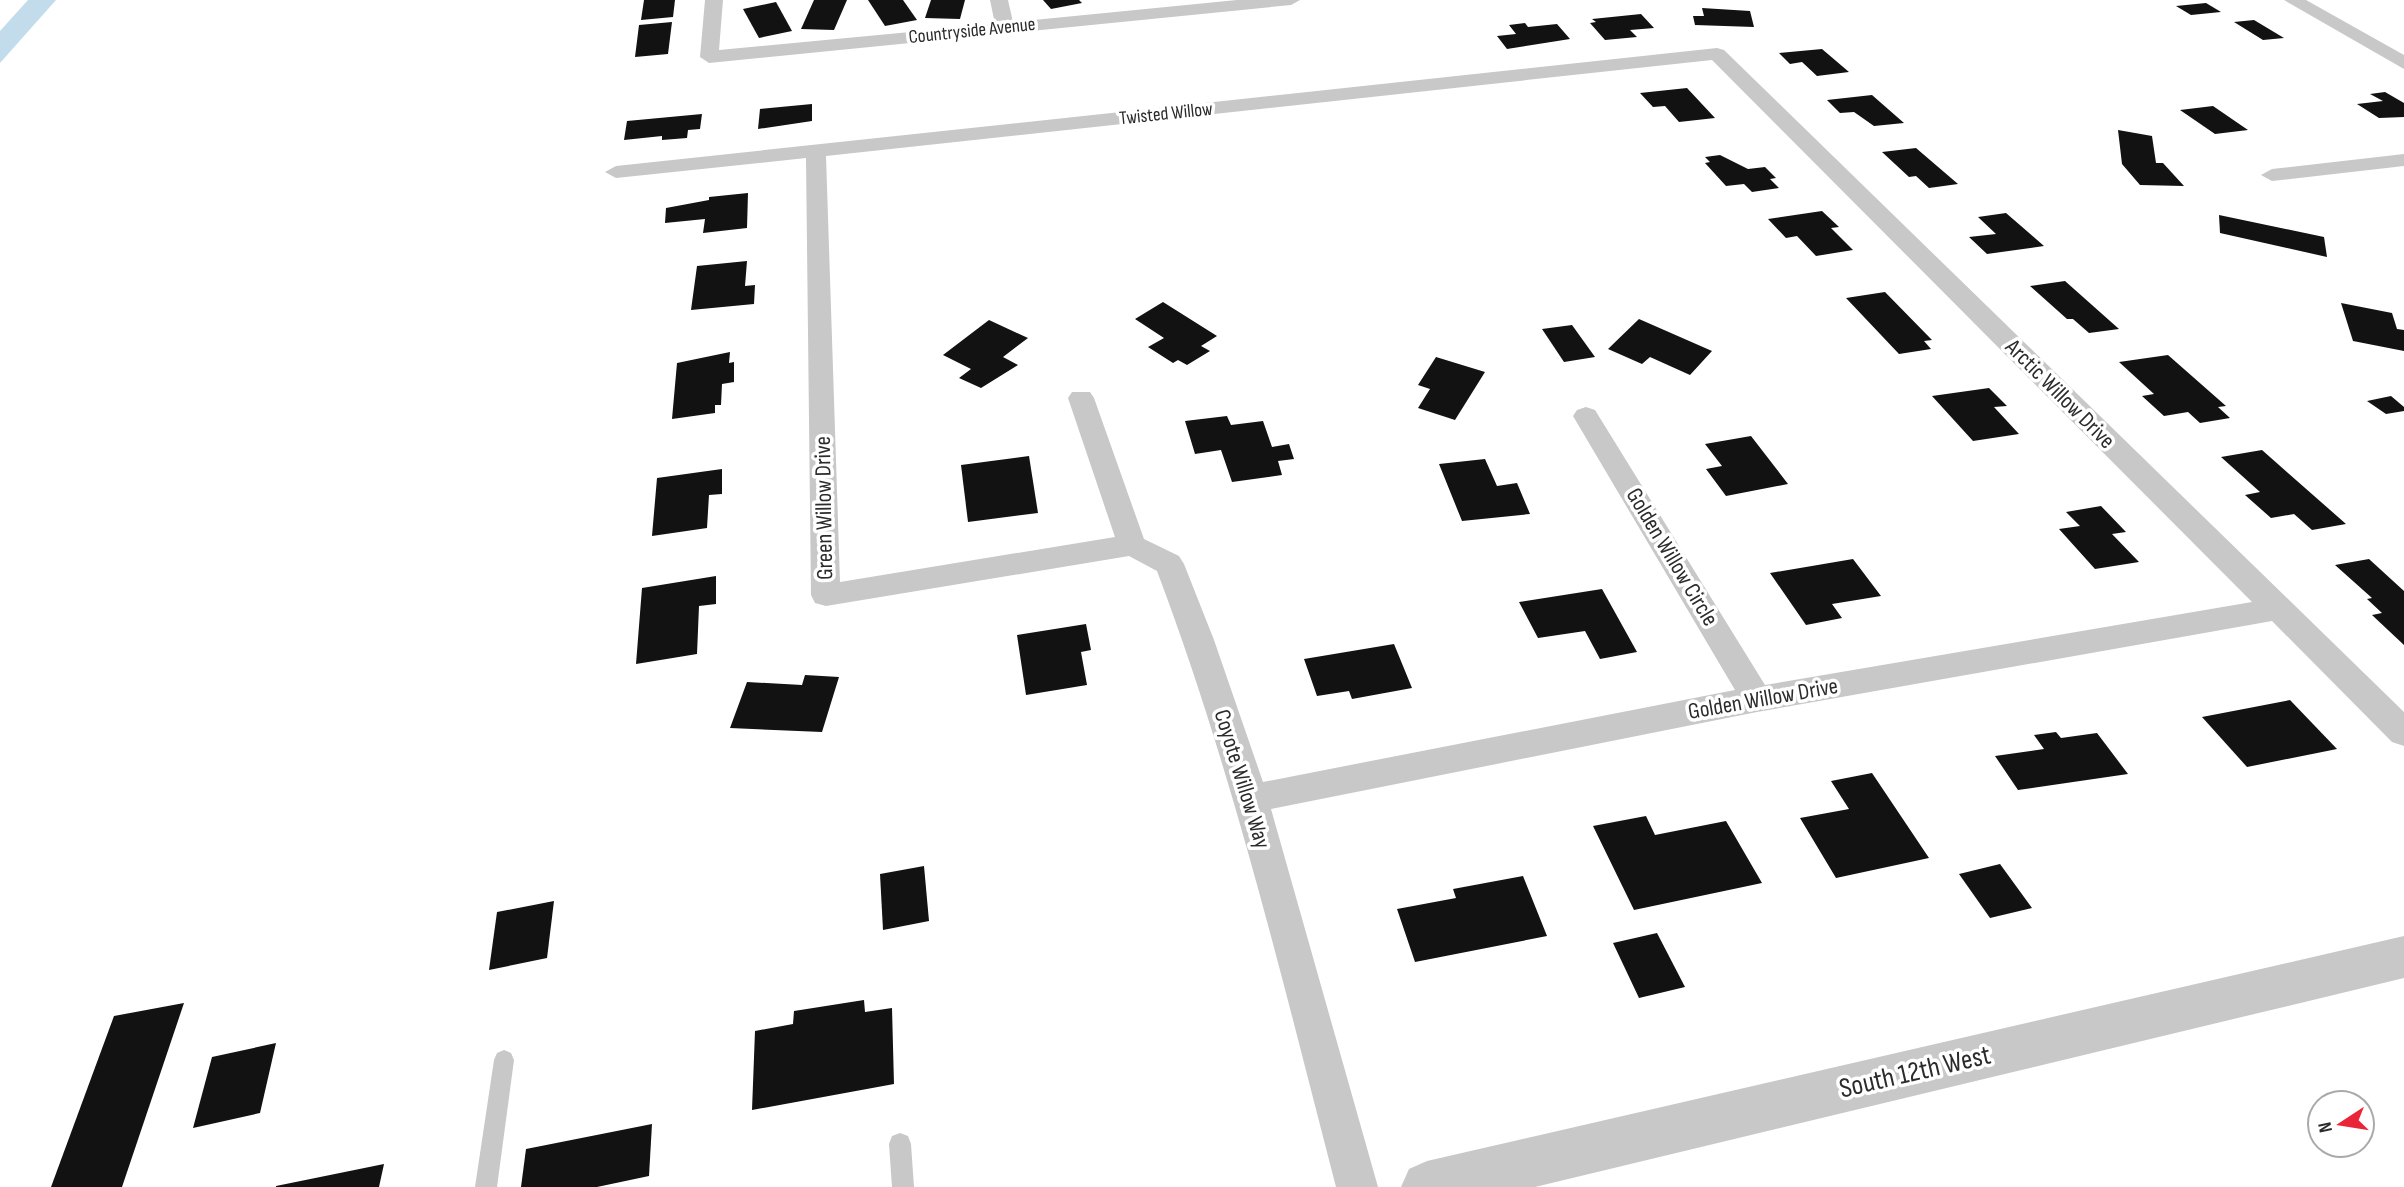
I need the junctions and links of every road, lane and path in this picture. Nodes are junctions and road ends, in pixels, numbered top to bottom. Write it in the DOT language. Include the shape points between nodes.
graph roads {
  1 [pos="714,0"];
  2 [pos="999,0"];
  3 [pos="1291,0"];
  4 [pos="2293,0"];
  5 [pos="1005,28"];
  6 [pos="1717,54"];
  7 [pos="2404,63"];
  8 [pos="816,152"];
  9 [pos="2404,160"];
  10 [pos="616,172"];
  11 [pos="2272,175"];
  12 [pos="1081,398"];
  13 [pos="1586,416"];
  14 [pos="1132,545"];
  15 [pos="2277,609"];
  16 [pos="1757,699"];
  17 [pos="2404,733"];
  18 [pos="1250,799"];
  19 [pos="2404,957"];
  20 [pos="504,1060"];
  21 [pos="900,1144"];
  22 [pos="486,1187"];
  23 [pos="903,1187"];
  24 [pos="1357,1187"];
  25 [pos="1427,1187"];
  1 -- 5 [label="street, Countryside Avenue" via="709,57"];
  2 -- 5 [label="street"];
  3 -- 5 [label="street, Countryside Avenue"];
  4 -- 7 [label="street"];
  6 -- 8 [label="street, Twisted Willow"];
  6 -- 15 [label="street, Arctic Willow Drive"];
  8 -- 10 [label="street, Twisted Willow"];
  8 -- 14 [label="street, Green Willow Drive" via="826,595"];
  9 -- 11 [label="street"];
  12 -- 14 [label="street"];
  13 -- 16 [label="street, Golden Willow Circle"];
  14 -- 18 [label="street, Coyote Willow Way" via="1169,564"];
  15 -- 16 [label="street, Golden Willow Drive"];
  15 -- 17 [label="street, Arctic Willow Drive"];
  16 -- 18 [label="street, Golden Willow Drive"];
  18 -- 24 [label="street, Coyote Willow Way"];
  19 -- 25 [label="street, South 12th West"];
  20 -- 22 [label="lane"];
  21 -- 23 [label="lane"];
}
